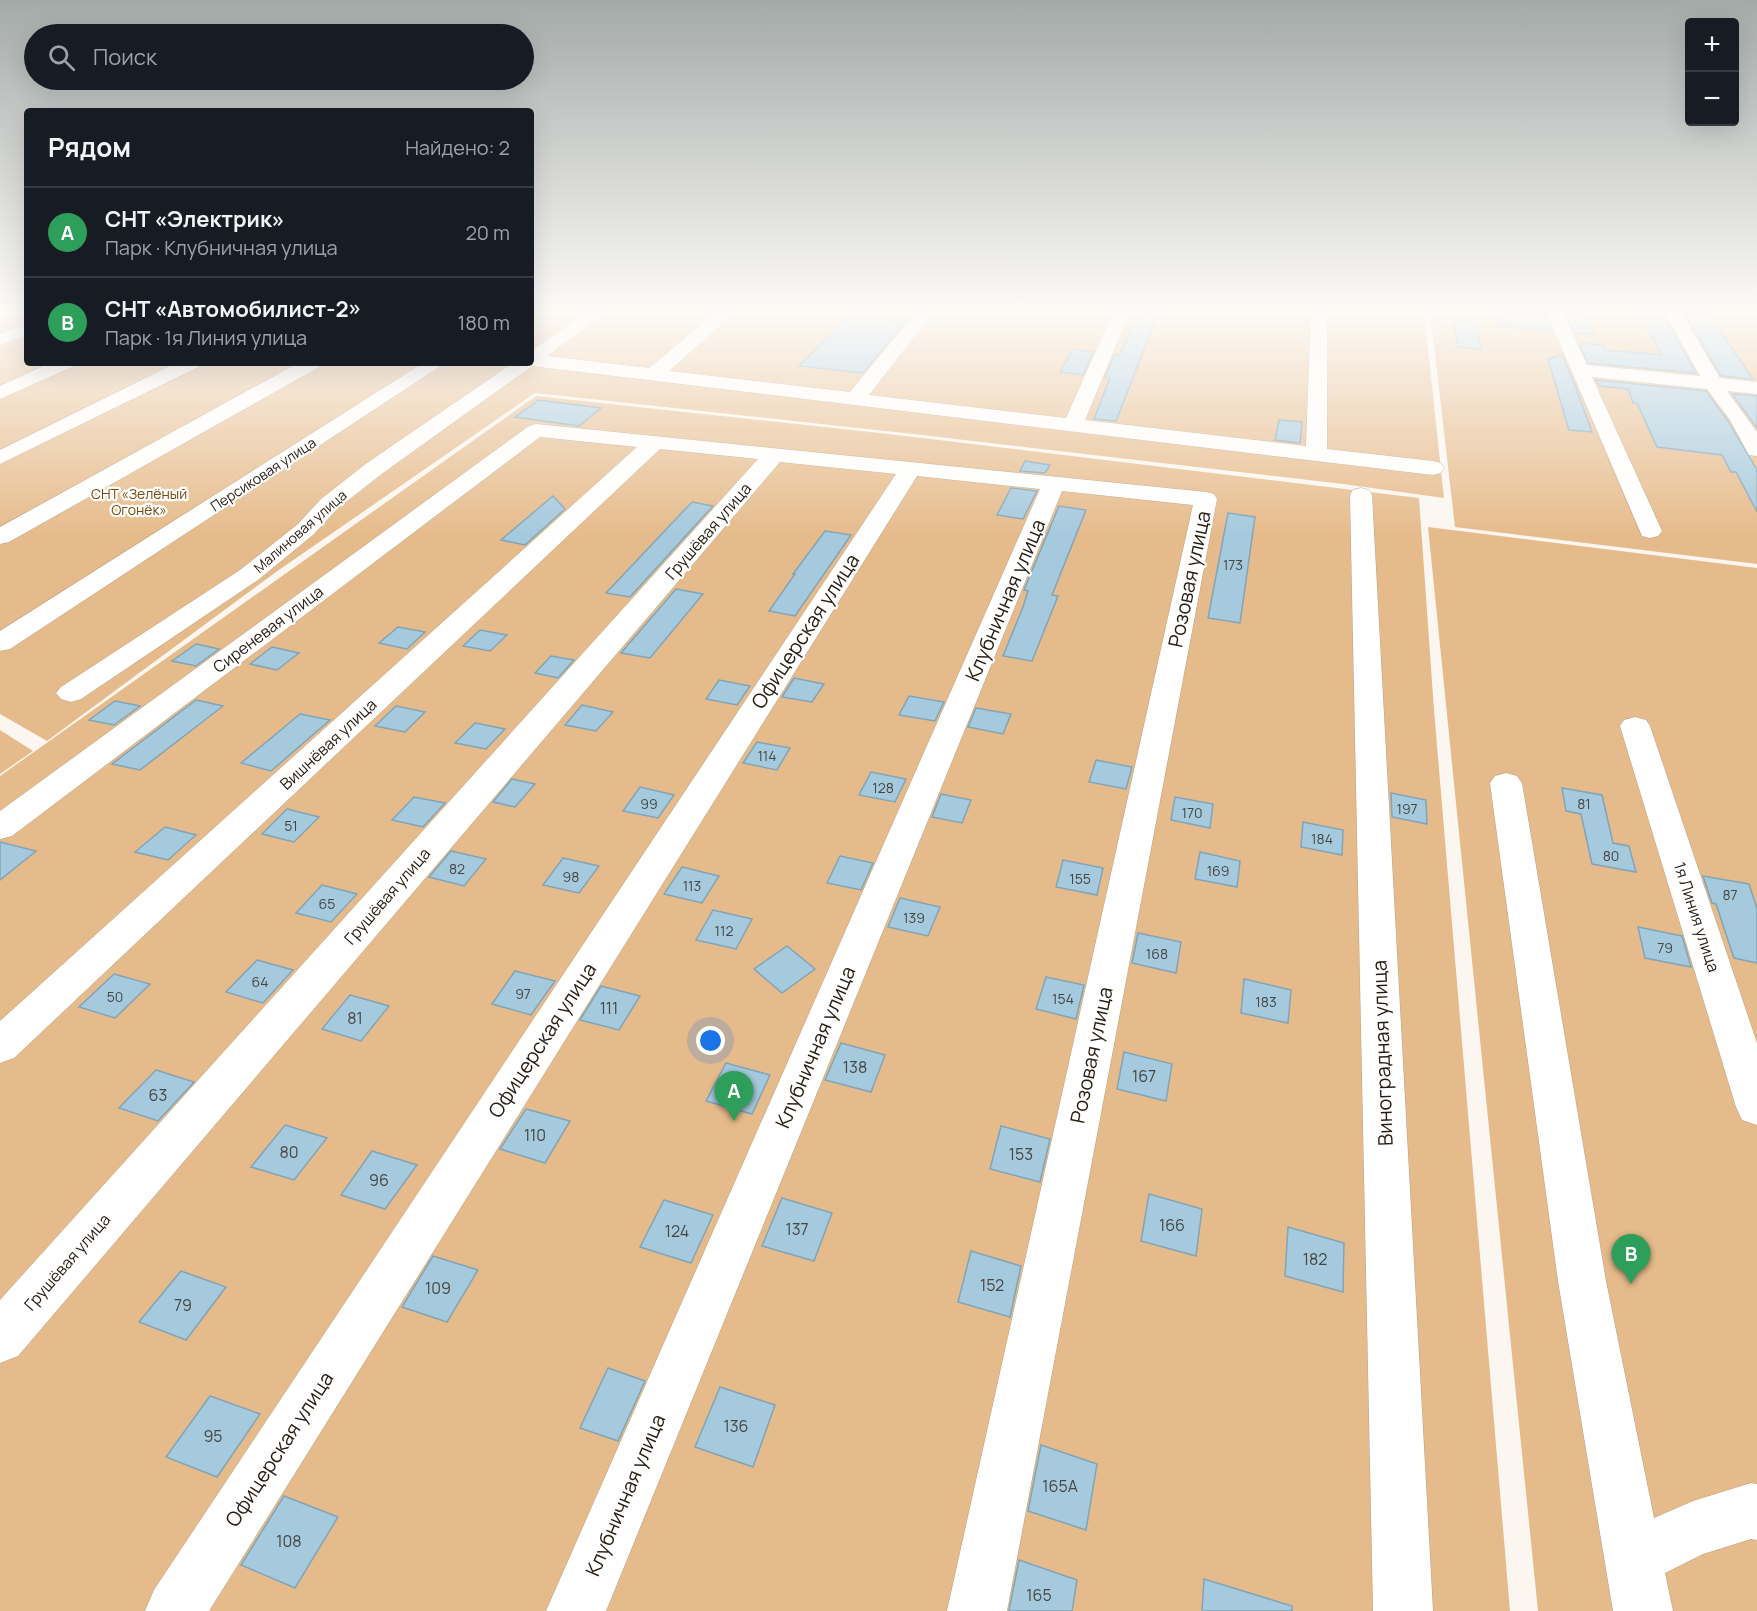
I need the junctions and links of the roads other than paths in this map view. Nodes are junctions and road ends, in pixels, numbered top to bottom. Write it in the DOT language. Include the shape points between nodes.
graph roads {
  1 [pos="15,386"];
  2 [pos="144,386"];
  3 [pos="270,386"];
  4 [pos="400,386"];
  5 [pos="492,386"];
  6 [pos="747,386"];
  7 [pos="865,386"];
  8 [pos="1089,386"];
  9 [pos="1317,386"];
  10 [pos="1588,386"];
  11 [pos="1716,386"];
  12 [pos="1732,386"];
  13 [pos="1757,388"];
  14 [pos="0,393"];
  15 [pos="855,399"];
  16 [pos="1072,425"];
  17 [pos="655,442"];
  18 [pos="1757,450"];
  19 [pos="774,455"];
  20 [pos="1316,455"];
  21 [pos="0,458"];
  22 [pos="1433,468"];
  23 [pos="910,469"];
  24 [pos="1054,483"];
  25 [pos="1360,495"];
  26 [pos="1650,531"];
  27 [pos="0,537"];
  28 [pos="0,644"];
  29 [pos="71,693"];
  30 [pos="1635,726"];
  31 [pos="1506,783"];
  32 [pos="0,828"];
  33 [pos="0,1046"];
  34 [pos="1757,1107"];
  35 [pos="0,1338"];
  36 [pos="1757,1512"];
  37 [pos="1638,1585"];
  38 [pos="175,1611"];
  39 [pos="576,1611"];
  40 [pos="977,1611"];
  41 [pos="1403,1611"];
  1 -- 14 [label="street"];
  2 -- 21 [label="street"];
  3 -- 27 [label="street"];
  4 -- 28 [label="street, Персиковая улица"];
  5 -- 29 [label="street, Малиновая улица" via="328,504 306,529 249,575"];
  6 -- 15 [label="street"];
  7 -- 15 [label="street"];
  8 -- 16 [label="street"];
  9 -- 20 [label="street"];
  10 -- 26 [label="street"];
  11 -- 18 [label="street"];
  12 -- 13 [label="street"];
  15 -- 16 [label="street"];
  16 -- 20 [label="street"];
  17 -- 19 [label="street"];
  17 -- 32 [label="street, Сиреневая улица" via="537,430"];
  17 -- 33 [label="street, Вишнёвая улица"];
  19 -- 23 [label="street"];
  19 -- 35 [label="street, Грушёвая улица"];
  20 -- 22 [label="street"];
  23 -- 24 [label="street"];
  23 -- 38 [label="street, Офицерская улица"];
  24 -- 39 [label="street, Клубничная улица"];
  24 -- 40 [label="street, Розовая улица" via="1206,499"];
  25 -- 41 [label="street, Виноградная улица"];
  30 -- 34 [label="street, 1я Линия улица"];
  31 -- 37 [label="street" via="1582,1281"];
  36 -- 37 [label="street" via="1693,1529"];
}
